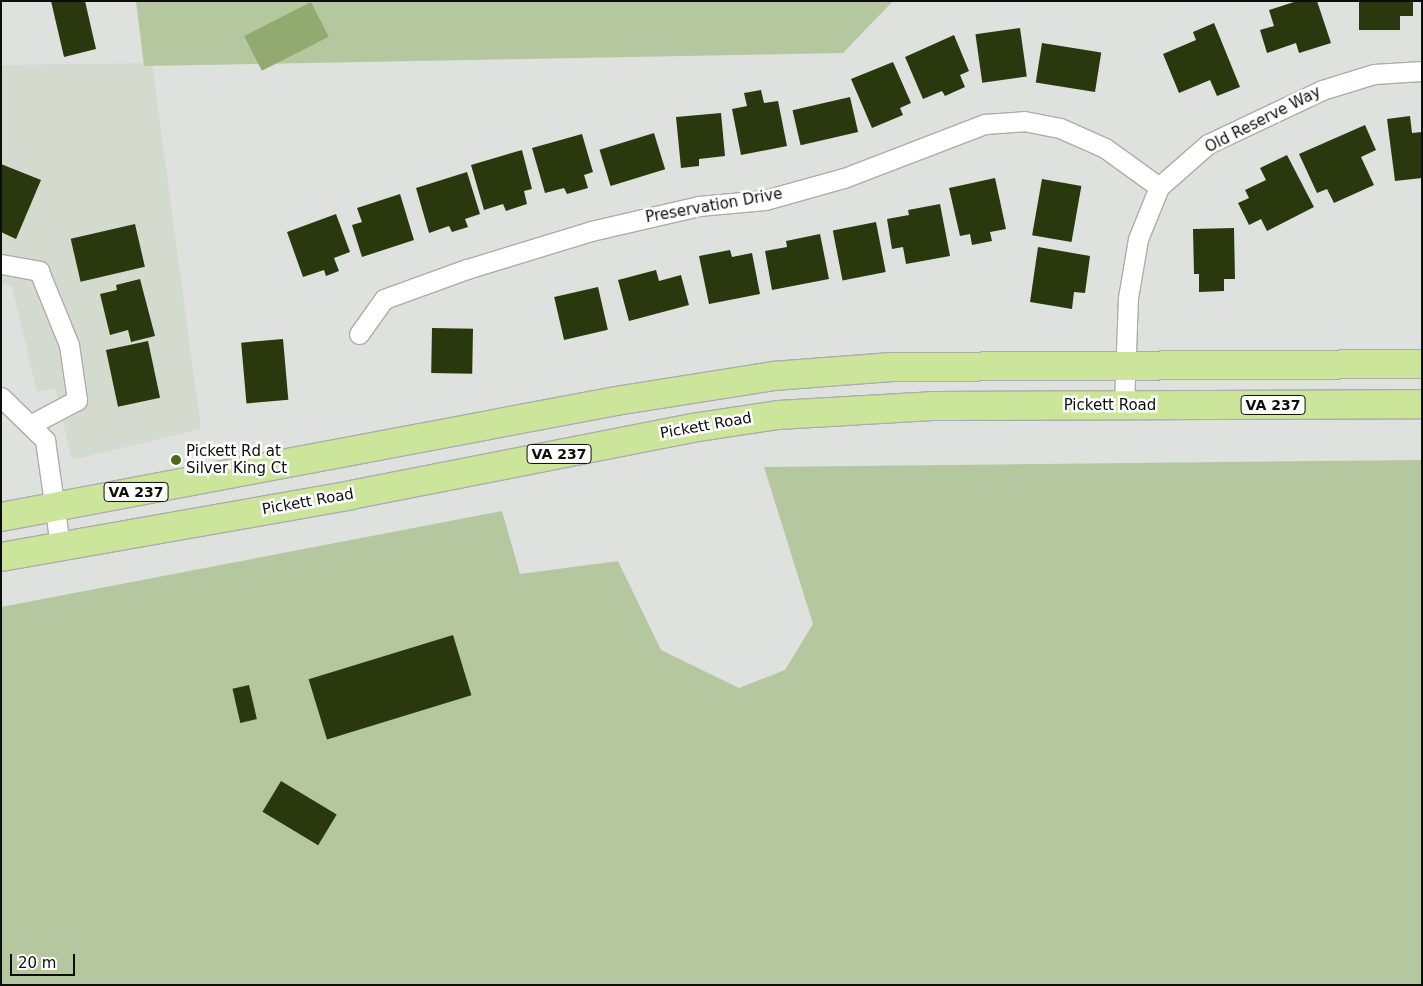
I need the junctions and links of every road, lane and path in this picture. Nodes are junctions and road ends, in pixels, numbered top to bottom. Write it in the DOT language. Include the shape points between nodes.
graph roads {
  1 [pos="1422,71"];
  2 [pos="1158,187"];
  3 [pos="1,264"];
  4 [pos="359,334"];
  5 [pos="1422,364"];
  6 [pos="1124,365"];
  7 [pos="1,397"];
  8 [pos="1422,404"];
  9 [pos="1124,406"];
  10 [pos="30,425"];
  11 [pos="56,507"];
  12 [pos="1,517"];
  13 [pos="60,546"];
  14 [pos="1,557"];
  1 -- 2 [label="street, Old Reserve Way" via="1374,74 1322,90 1208,144"];
  2 -- 4 [label="street, Preservation Drive" via="1105,148 1060,128 1024,121 985,124 844,178 765,200 699,206 591,231 467,268 384,299"];
  2 -- 6 [label="street, Old Reserve Way" via="1138,239 1128,298"];
  3 -- 10 [label="street" via="40,271 69,345 77,400"];
  5 -- 6 [label="main road, VA 237"];
  6 -- 9 [label="street, Old Reserve Way"];
  6 -- 11 [label="main road, VA 237" via="892,367 773,376 616,401"];
  7 -- 10 [label="street"];
  8 -- 9 [label="main road, Pickett Road / VA 237"];
  9 -- 13 [label="main road, Pickett Road / VA 237" via="932,406 778,414"];
  10 -- 11 [label="street" via="45,440"];
  11 -- 12 [label="main road, VA 237"];
  11 -- 13 [label="street"];
  13 -- 14 [label="main road, Pickett Road / VA 237"];
}
